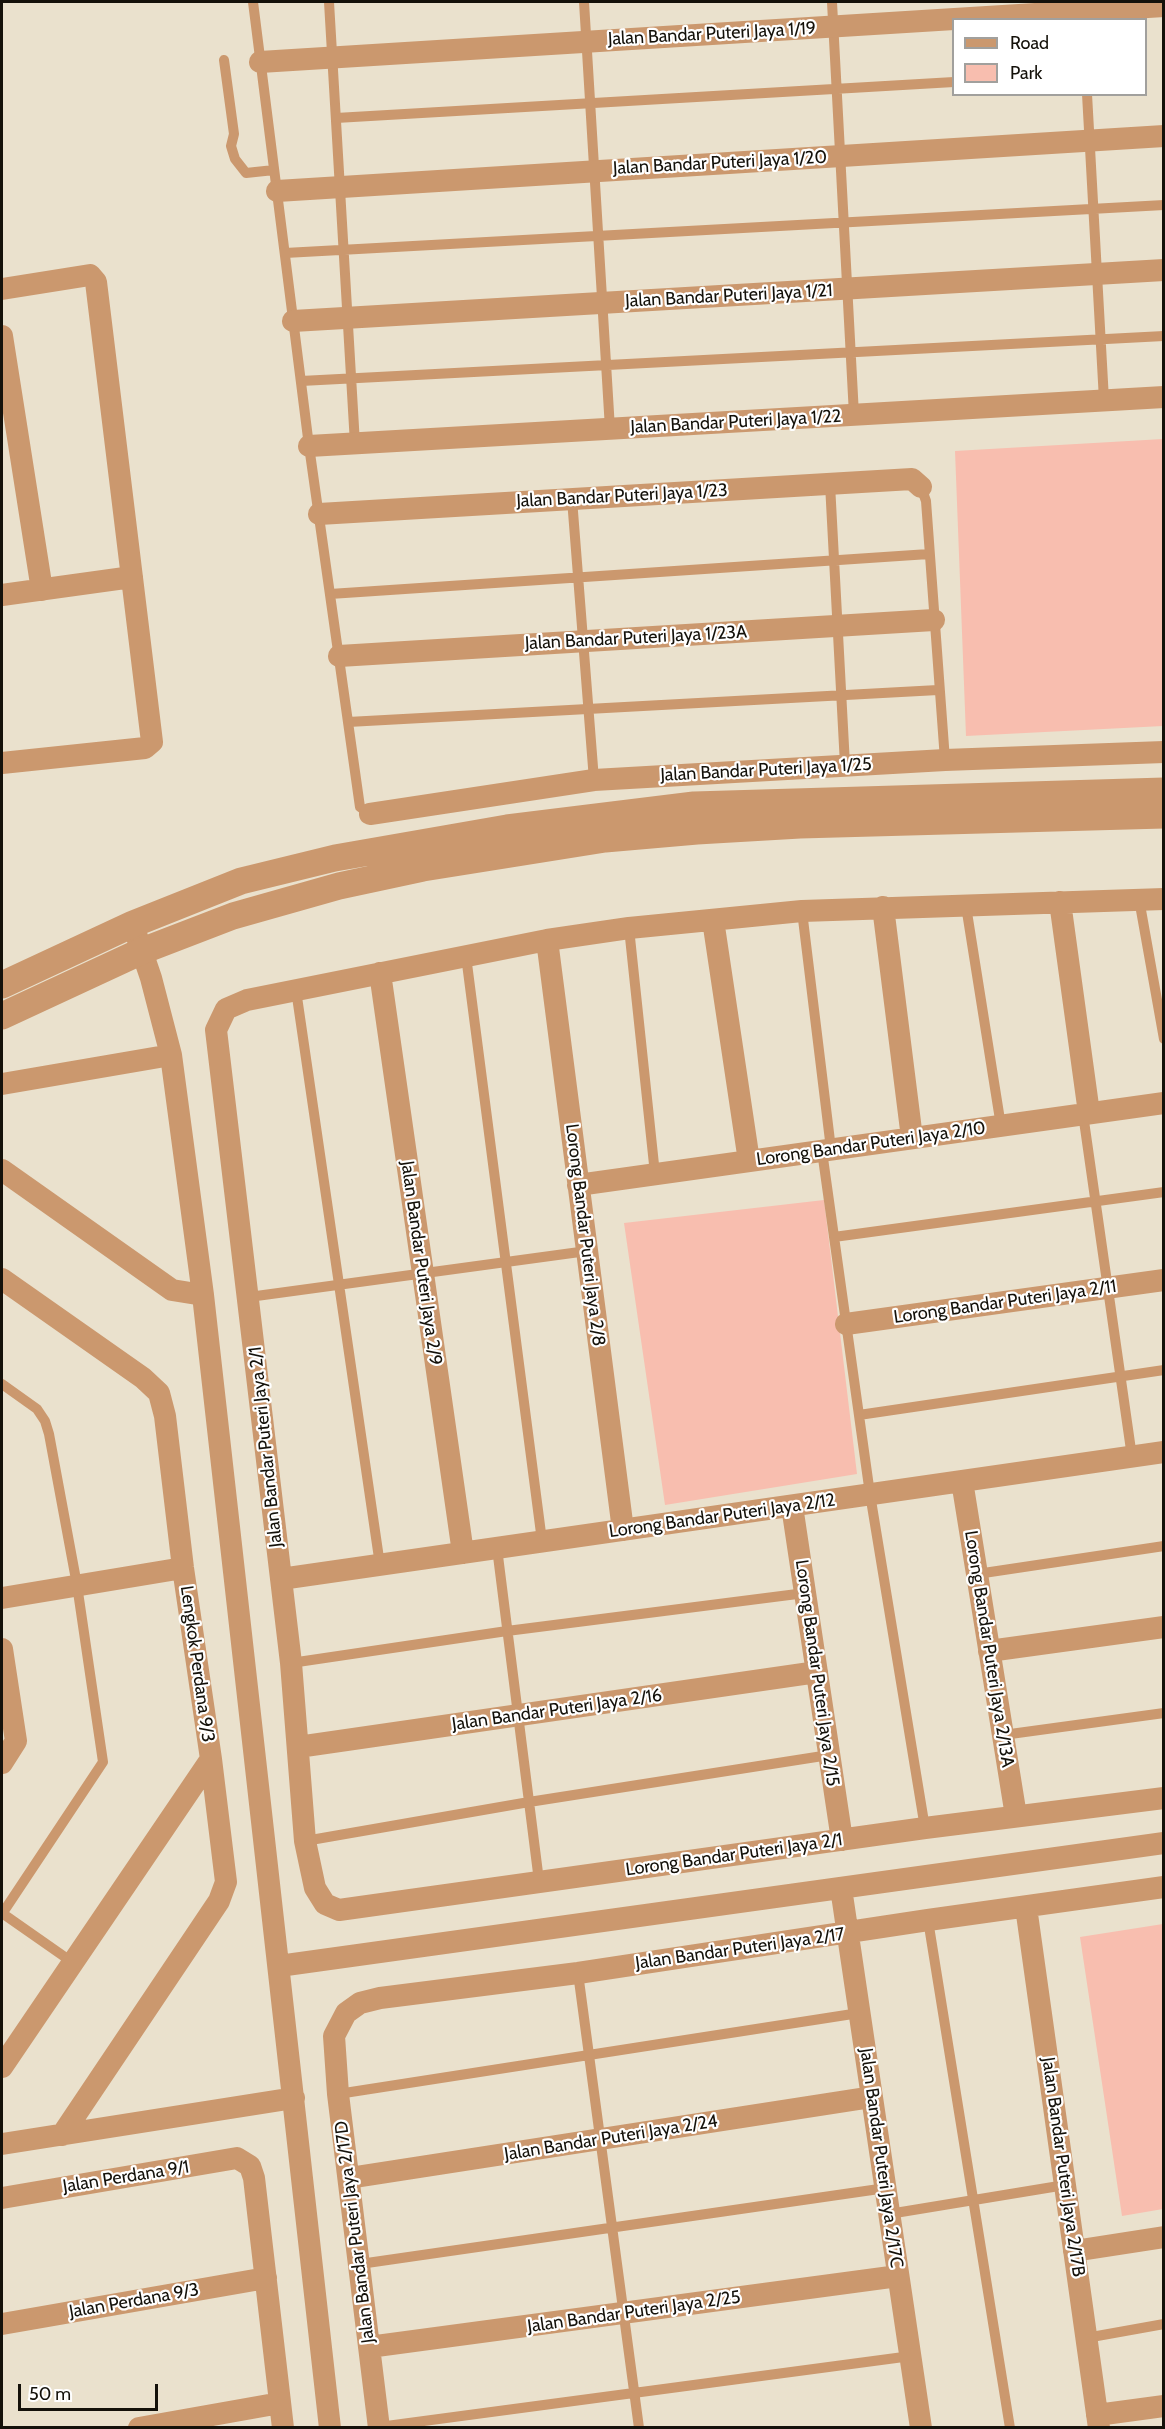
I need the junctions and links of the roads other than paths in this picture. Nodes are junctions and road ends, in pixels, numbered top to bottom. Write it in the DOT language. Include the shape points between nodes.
graph roads {
  1 [pos="252,2"];
  2 [pos="329,2"];
  3 [pos="584,2"];
  4 [pos="832,2"];
  5 [pos="1164,6"];
  6 [pos="1082,11"];
  7 [pos="966,18"];
  8 [pos="952,19"];
  9 [pos="833,26"];
  10 [pos="586,41"];
  11 [pos="333,57"];
  12 [pos="224,60"];
  13 [pos="260,62"];
  14 [pos="952,82"];
  15 [pos="836,89"];
  16 [pos="1087,96"];
  17 [pos="590,103"];
  18 [pos="336,118"];
  19 [pos="1164,136"];
  20 [pos="1090,140"];
  21 [pos="840,156"];
  22 [pos="594,171"];
  23 [pos="275,180"];
  24 [pos="340,187"];
  25 [pos="1164,205"];
  26 [pos="1093,209"];
  27 [pos="844,222"];
  28 [pos="598,236"];
  29 [pos="344,249"];
  30 [pos="285,253"];
  31 [pos="1164,270"];
  32 [pos="1097,274"];
  33 [pos="848,288"];
  34 [pos="2,289"];
  35 [pos="602,303"];
  36 [pos="348,318"];
  37 [pos="294,321"];
  38 [pos="2,336"];
  39 [pos="1164,336"];
  40 [pos="1101,340"];
  41 [pos="851,352"];
  42 [pos="606,365"];
  43 [pos="351,379"];
  44 [pos="301,381"];
  45 [pos="1164,397"];
  46 [pos="1104,400"];
  47 [pos="854,415"];
  48 [pos="610,429"];
  49 [pos="355,444"];
  50 [pos="309,446"];
  51 [pos="830,484"];
  52 [pos="921,488"];
  53 [pos="572,499"];
  54 [pos="319,514"];
  55 [pos="929,554"];
  56 [pos="834,561"];
  57 [pos="132,576"];
  58 [pos="578,578"];
  59 [pos="42,590"];
  60 [pos="330,594"];
  61 [pos="2,595"];
  62 [pos="934,620"];
  63 [pos="837,626"];
  64 [pos="583,641"];
  65 [pos="339,656"];
  66 [pos="938,690"];
  67 [pos="841,695"];
  68 [pos="588,709"];
  69 [pos="348,722"];
  70 [pos="1164,752"];
  71 [pos="945,760"];
  72 [pos="2,764"];
  73 [pos="845,765"];
  74 [pos="594,780"];
  75 [pos="1164,791"];
  76 [pos="370,814"];
  77 [pos="1164,815"];
  78 [pos="1164,899"];
  79 [pos="1139,900"];
  80 [pos="1060,902"];
  81 [pos="966,906"];
  82 [pos="883,907"];
  83 [pos="802,911"];
  84 [pos="713,920"];
  85 [pos="133,924"];
  86 [pos="629,928"];
  87 [pos="547,940"];
  88 [pos="142,951"];
  89 [pos="466,955"];
  90 [pos="380,973"];
  91 [pos="2,986"];
  92 [pos="296,990"];
  93 [pos="2,1016"];
  94 [pos="1164,1039"];
  95 [pos="171,1055"];
  96 [pos="2,1084"];
  97 [pos="1164,1103"];
  98 [pos="1086,1114"];
  99 [pos="1000,1126"];
  100 [pos="912,1138"];
  101 [pos="827,1150"];
  102 [pos="749,1161"];
  103 [pos="2,1170"];
  104 [pos="655,1174"];
  105 [pos="578,1185"];
  106 [pos="1164,1192"];
  107 [pos="1095,1202"];
  108 [pos="834,1237"];
  109 [pos="587,1251"];
  110 [pos="506,1262"];
  111 [pos="423,1273"];
  112 [pos="2,1279"];
  113 [pos="1164,1280"];
  114 [pos="339,1285"];
  115 [pos="1108,1288"];
  116 [pos="204,1295"];
  117 [pos="249,1297"];
  118 [pos="846,1324"];
  119 [pos="1164,1370"];
  120 [pos="1120,1377"];
  121 [pos="2,1384"];
  122 [pos="859,1415"];
  123 [pos="1164,1452"];
  124 [pos="1132,1457"];
  125 [pos="962,1481"];
  126 [pos="870,1494"];
  127 [pos="792,1506"];
  128 [pos="623,1530"];
  129 [pos="542,1541"];
  130 [pos="1164,1546"];
  131 [pos="497,1548"];
  132 [pos="463,1553"];
  133 [pos="380,1564"];
  134 [pos="183,1568"];
  135 [pos="977,1575"];
  136 [pos="281,1579"];
  137 [pos="77,1586"];
  138 [pos="805,1593"];
  139 [pos="2,1598"];
  140 [pos="1164,1627"];
  141 [pos="507,1631"];
  142 [pos="2,1649"];
  143 [pos="989,1651"];
  144 [pos="291,1663"];
  145 [pos="817,1672"];
  146 [pos="1164,1713"];
  147 [pos="517,1715"];
  148 [pos="1003,1736"];
  149 [pos="298,1747"];
  150 [pos="829,1755"];
  151 [pos="211,1759"];
  152 [pos="2,1763"];
  153 [pos="1164,1798"];
  154 [pos="528,1802"];
  155 [pos="1016,1816"];
  156 [pos="925,1828"];
  157 [pos="842,1840"];
  158 [pos="305,1841"];
  159 [pos="1164,1843"];
  160 [pos="539,1881"];
  161 [pos="1164,1887"];
  162 [pos="315,1888"];
  163 [pos="841,1888"];
  164 [pos="1026,1907"];
  165 [pos="2,1914"];
  166 [pos="928,1920"];
  167 [pos="848,1934"];
  168 [pos="72,1962"];
  169 [pos="279,1966"];
  170 [pos="578,1973"];
  171 [pos="859,2013"];
  172 [pos="334,2036"];
  173 [pos="589,2055"];
  174 [pos="2,2067"];
  175 [pos="338,2094"];
  176 [pos="872,2097"];
  177 [pos="294,2098"];
  178 [pos="62,2134"];
  179 [pos="601,2139"];
  180 [pos="2,2144"];
  181 [pos="349,2178"];
  182 [pos="1065,2185"];
  183 [pos="886,2188"];
  184 [pos="2,2198"];
  185 [pos="973,2200"];
  186 [pos="889,2214"];
  187 [pos="613,2228"];
  188 [pos="1164,2237"];
  189 [pos="1074,2251"];
  190 [pos="360,2264"];
  191 [pos="898,2276"];
  192 [pos="266,2278"];
  193 [pos="624,2313"];
  194 [pos="2,2324"];
  195 [pos="1164,2324"];
  196 [pos="1086,2338"];
  197 [pos="369,2347"];
  198 [pos="910,2356"];
  199 [pos="634,2393"];
  200 [pos="280,2403"];
  201 [pos="1164,2406"];
  202 [pos="1098,2421"];
  203 [pos="139,2427"];
  204 [pos="283,2427"];
  205 [pos="330,2427"];
  206 [pos="379,2427"];
  207 [pos="639,2427"];
  208 [pos="921,2427"];
  209 [pos="1010,2427"];
  1 -- 13 [label="lane"];
  2 -- 11 [label="lane"];
  3 -- 10 [label="lane"];
  4 -- 9 [label="lane"];
  5 -- 6 [label="street, Jalan Bandar Puteri Jaya 1/19"];
  6 -- 7 [label="street, Jalan Bandar Puteri Jaya 1/19"];
  8 -- 9 [label="street, Jalan Bandar Puteri Jaya 1/19"];
  9 -- 10 [label="street, Jalan Bandar Puteri Jaya 1/19"];
  9 -- 15 [label="lane"];
  10 -- 11 [label="street, Jalan Bandar Puteri Jaya 1/19"];
  10 -- 17 [label="lane"];
  11 -- 13 [label="street, Jalan Bandar Puteri Jaya 1/19"];
  11 -- 18 [label="lane"];
  12 -- 23 [label="lane" via="235,159 246,173"];
  13 -- 23 [label="lane"];
  14 -- 15 [label="lane"];
  15 -- 17 [label="lane"];
  15 -- 21 [label="lane"];
  16 -- 20 [label="lane"];
  17 -- 18 [label="lane"];
  17 -- 22 [label="lane"];
  18 -- 24 [label="lane"];
  19 -- 20 [label="street, Jalan Bandar Puteri Jaya 1/20"];
  20 -- 21 [label="street, Jalan Bandar Puteri Jaya 1/20"];
  20 -- 26 [label="lane"];
  21 -- 22 [label="street, Jalan Bandar Puteri Jaya 1/20"];
  21 -- 27 [label="lane"];
  22 -- 24 [label="street, Jalan Bandar Puteri Jaya 1/20"];
  22 -- 28 [label="lane"];
  23 -- 24 [label="street, Jalan Bandar Puteri Jaya 1/20"];
  23 -- 30 [label="lane"];
  24 -- 29 [label="lane"];
  25 -- 26 [label="lane"];
  26 -- 27 [label="lane"];
  26 -- 32 [label="lane"];
  27 -- 28 [label="lane"];
  27 -- 33 [label="lane"];
  28 -- 29 [label="lane"];
  28 -- 35 [label="lane"];
  29 -- 30 [label="lane"];
  29 -- 36 [label="lane"];
  30 -- 37 [label="lane"];
  31 -- 32 [label="street, Jalan Bandar Puteri Jaya 1/21"];
  32 -- 33 [label="street, Jalan Bandar Puteri Jaya 1/21"];
  32 -- 40 [label="lane"];
  33 -- 35 [label="street, Jalan Bandar Puteri Jaya 1/21"];
  33 -- 41 [label="lane"];
  34 -- 57 [label="street" via="90,275 96,282"];
  35 -- 36 [label="street, Jalan Bandar Puteri Jaya 1/21"];
  35 -- 42 [label="lane"];
  36 -- 37 [label="street, Jalan Bandar Puteri Jaya 1/21"];
  36 -- 43 [label="lane"];
  37 -- 44 [label="lane"];
  38 -- 59 [label="street"];
  39 -- 40 [label="lane"];
  40 -- 41 [label="lane"];
  40 -- 46 [label="lane"];
  41 -- 42 [label="lane"];
  41 -- 47 [label="lane"];
  42 -- 43 [label="lane"];
  42 -- 48 [label="lane"];
  43 -- 44 [label="lane"];
  43 -- 49 [label="lane"];
  44 -- 50 [label="lane"];
  45 -- 46 [label="street, Jalan Bandar Puteri Jaya 1/22"];
  46 -- 47 [label="street, Jalan Bandar Puteri Jaya 1/22"];
  47 -- 48 [label="street, Jalan Bandar Puteri Jaya 1/22"];
  48 -- 49 [label="street, Jalan Bandar Puteri Jaya 1/22"];
  49 -- 50 [label="street, Jalan Bandar Puteri Jaya 1/22"];
  50 -- 54 [label="lane"];
  51 -- 52 [label="street, Jalan Bandar Puteri Jaya 1/23" via="912,479"];
  51 -- 53 [label="street, Jalan Bandar Puteri Jaya 1/23"];
  51 -- 56 [label="lane"];
  52 -- 55 [label="lane" via="926,501"];
  53 -- 54 [label="street, Jalan Bandar Puteri Jaya 1/23"];
  53 -- 58 [label="lane"];
  54 -- 60 [label="lane"];
  55 -- 56 [label="lane"];
  55 -- 62 [label="lane"];
  56 -- 58 [label="lane"];
  56 -- 63 [label="lane"];
  57 -- 59 [label="street"];
  57 -- 72 [label="street" via="152,742 145,748"];
  58 -- 60 [label="lane"];
  58 -- 64 [label="lane"];
  59 -- 61 [label="street"];
  60 -- 65 [label="lane"];
  62 -- 63 [label="street, Jalan Bandar Puteri Jaya 1/23A"];
  62 -- 66 [label="lane"];
  63 -- 64 [label="street, Jalan Bandar Puteri Jaya 1/23A"];
  63 -- 67 [label="lane"];
  64 -- 65 [label="street, Jalan Bandar Puteri Jaya 1/23A"];
  64 -- 68 [label="lane"];
  65 -- 69 [label="lane"];
  66 -- 67 [label="lane"];
  66 -- 71 [label="lane"];
  67 -- 68 [label="lane"];
  67 -- 73 [label="lane"];
  68 -- 69 [label="lane"];
  68 -- 74 [label="lane"];
  69 -- 76 [label="lane" via="360,807"];
  70 -- 71 [label="street, Jalan Bandar Puteri Jaya 1/25"];
  71 -- 73 [label="street, Jalan Bandar Puteri Jaya 1/25"];
  73 -- 74 [label="street, Jalan Bandar Puteri Jaya 1/25"];
  74 -- 76 [label="street, Jalan Bandar Puteri Jaya 1/25"];
  75 -- 85 [label="street" via="694,805 507,828 285,869 241,881"];
  77 -- 88 [label="street" via="800,825 604,839 423,868 339,886 233,916"];
  78 -- 79 [label="street"];
  79 -- 80 [label="street"];
  79 -- 94 [label="lane"];
  80 -- 81 [label="street"];
  80 -- 98 [label="street"];
  81 -- 82 [label="street"];
  81 -- 99 [label="lane"];
  82 -- 83 [label="street"];
  82 -- 100 [label="street"];
  83 -- 84 [label="street"];
  83 -- 101 [label="lane"];
  84 -- 86 [label="street"];
  84 -- 102 [label="street"];
  85 -- 88 [label="street"];
  85 -- 91 [label="street"];
  86 -- 87 [label="street"];
  86 -- 104 [label="lane"];
  87 -- 89 [label="street"];
  87 -- 105 [label="street, Lorong Bandar Puteri Jaya 2/8"];
  88 -- 93 [label="street"];
  88 -- 95 [label="street"];
  89 -- 90 [label="street"];
  89 -- 110 [label="lane"];
  90 -- 92 [label="street"];
  90 -- 111 [label="street, Jalan Bandar Puteri Jaya 2/9"];
  92 -- 114 [label="lane"];
  92 -- 117 [label="street, Jalan Bandar Puteri Jaya 2/1" via="247,1000 226,1009 216,1030"];
  95 -- 96 [label="street"];
  95 -- 116 [label="street"];
  97 -- 98 [label="street, Lorong Bandar Puteri Jaya 2/10"];
  98 -- 99 [label="street, Lorong Bandar Puteri Jaya 2/10"];
  98 -- 107 [label="lane"];
  99 -- 100 [label="street, Lorong Bandar Puteri Jaya 2/10"];
  100 -- 101 [label="street, Lorong Bandar Puteri Jaya 2/10"];
  101 -- 102 [label="street, Lorong Bandar Puteri Jaya 2/10"];
  101 -- 108 [label="lane"];
  102 -- 104 [label="street, Lorong Bandar Puteri Jaya 2/10"];
  103 -- 116 [label="street" via="172,1290"];
  104 -- 105 [label="street, Lorong Bandar Puteri Jaya 2/10"];
  105 -- 109 [label="street, Lorong Bandar Puteri Jaya 2/8"];
  106 -- 107 [label="lane"];
  107 -- 108 [label="lane"];
  107 -- 115 [label="lane"];
  108 -- 118 [label="lane"];
  109 -- 110 [label="lane"];
  109 -- 128 [label="street, Lorong Bandar Puteri Jaya 2/8"];
  110 -- 111 [label="lane"];
  110 -- 129 [label="lane"];
  111 -- 114 [label="lane"];
  111 -- 132 [label="street, Jalan Bandar Puteri Jaya 2/9"];
  112 -- 134 [label="street, Lengkok Perdana 9/3" via="159,1393"];
  113 -- 115 [label="street, Lorong Bandar Puteri Jaya 2/11"];
  114 -- 117 [label="lane"];
  114 -- 133 [label="lane"];
  115 -- 118 [label="street, Lorong Bandar Puteri Jaya 2/11"];
  115 -- 120 [label="lane"];
  116 -- 169 [label="street"];
  117 -- 136 [label="street, Jalan Bandar Puteri Jaya 2/1"];
  118 -- 122 [label="lane"];
  119 -- 120 [label="lane"];
  120 -- 122 [label="lane"];
  120 -- 124 [label="lane"];
  121 -- 137 [label="lane" via="37,1409 45,1421"];
  122 -- 126 [label="lane"];
  123 -- 124 [label="street, Lorong Bandar Puteri Jaya 2/12"];
  124 -- 125 [label="street, Lorong Bandar Puteri Jaya 2/12"];
  125 -- 126 [label="street, Lorong Bandar Puteri Jaya 2/12"];
  125 -- 135 [label="street, Lorong Bandar Puteri Jaya 2/13A"];
  126 -- 127 [label="street, Lorong Bandar Puteri Jaya 2/12"];
  126 -- 156 [label="lane"];
  127 -- 128 [label="street, Lorong Bandar Puteri Jaya 2/12"];
  127 -- 138 [label="street, Lorong Bandar Puteri Jaya 2/15"];
  128 -- 129 [label="street, Lorong Bandar Puteri Jaya 2/12"];
  129 -- 131 [label="street, Lorong Bandar Puteri Jaya 2/12"];
  130 -- 135 [label="lane"];
  131 -- 132 [label="street, Lorong Bandar Puteri Jaya 2/12"];
  131 -- 141 [label="lane"];
  132 -- 133 [label="street, Lorong Bandar Puteri Jaya 2/12"];
  133 -- 136 [label="street, Lorong Bandar Puteri Jaya 2/12"];
  134 -- 137 [label="street"];
  134 -- 151 [label="street, Lengkok Perdana 9/3"];
  135 -- 143 [label="street, Lorong Bandar Puteri Jaya 2/13A"];
  136 -- 144 [label="street, Jalan Bandar Puteri Jaya 2/1"];
  137 -- 139 [label="street"];
  137 -- 165 [label="lane" via="103,1762"];
  138 -- 141 [label="lane"];
  138 -- 145 [label="street, Lorong Bandar Puteri Jaya 2/15"];
  140 -- 143 [label="street"];
  141 -- 144 [label="lane"];
  141 -- 147 [label="lane"];
  142 -- 152 [label="street" via="16,1741"];
  143 -- 148 [label="street, Lorong Bandar Puteri Jaya 2/13A"];
  144 -- 149 [label="street, Jalan Bandar Puteri Jaya 2/1"];
  145 -- 147 [label="street, Jalan Bandar Puteri Jaya 2/16"];
  145 -- 150 [label="street, Lorong Bandar Puteri Jaya 2/15"];
  146 -- 148 [label="lane"];
  147 -- 149 [label="street, Jalan Bandar Puteri Jaya 2/16"];
  147 -- 154 [label="lane"];
  148 -- 155 [label="street, Lorong Bandar Puteri Jaya 2/13A"];
  149 -- 158 [label="street, Jalan Bandar Puteri Jaya 2/1"];
  150 -- 154 [label="lane"];
  150 -- 157 [label="street, Lorong Bandar Puteri Jaya 2/15"];
  151 -- 168 [label="street, Lengkok Perdana 9/3"];
  151 -- 178 [label="street" via="226,1882 219,1901"];
  153 -- 155 [label="street, Lorong Bandar Puteri Jaya 2/1"];
  154 -- 158 [label="lane"];
  154 -- 160 [label="lane"];
  155 -- 156 [label="street, Lorong Bandar Puteri Jaya 2/1"];
  156 -- 157 [label="street, Lorong Bandar Puteri Jaya 2/1"];
  157 -- 160 [label="street, Lorong Bandar Puteri Jaya 2/1"];
  158 -- 162 [label="street, Jalan Bandar Puteri Jaya 2/1"];
  159 -- 163 [label="street"];
  160 -- 162 [label="street, Lorong Bandar Puteri Jaya 2/1" via="339,1910 325,1904"];
  161 -- 164 [label="street, Jalan Bandar Puteri Jaya 2/17"];
  163 -- 167 [label="street, Jalan Bandar Puteri Jaya 2/17C"];
  163 -- 169 [label="street"];
  164 -- 166 [label="street, Jalan Bandar Puteri Jaya 2/17"];
  164 -- 182 [label="street, Jalan Bandar Puteri Jaya 2/17B"];
  165 -- 168 [label="lane"];
  166 -- 167 [label="street, Jalan Bandar Puteri Jaya 2/17"];
  166 -- 185 [label="lane"];
  167 -- 170 [label="street, Jalan Bandar Puteri Jaya 2/17"];
  167 -- 171 [label="street, Jalan Bandar Puteri Jaya 2/17C"];
  168 -- 174 [label="street, Lengkok Perdana 9/3"];
  169 -- 177 [label="street"];
  170 -- 172 [label="street, Jalan Bandar Puteri Jaya 2/17" via="360,2003 346,2013"];
  170 -- 173 [label="lane"];
  171 -- 173 [label="lane"];
  171 -- 176 [label="street, Jalan Bandar Puteri Jaya 2/17C"];
  172 -- 175 [label="street, Jalan Bandar Puteri Jaya 2/17D"];
  173 -- 175 [label="lane"];
  173 -- 179 [label="lane"];
  175 -- 181 [label="street, Jalan Bandar Puteri Jaya 2/17D"];
  176 -- 179 [label="street, Jalan Bandar Puteri Jaya 2/24"];
  176 -- 183 [label="street, Jalan Bandar Puteri Jaya 2/17C"];
  177 -- 178 [label="street"];
  177 -- 205 [label="street"];
  178 -- 180 [label="street"];
  179 -- 181 [label="street, Jalan Bandar Puteri Jaya 2/24"];
  179 -- 187 [label="lane"];
  181 -- 190 [label="street, Jalan Bandar Puteri Jaya 2/17D"];
  182 -- 185 [label="lane"];
  182 -- 189 [label="street, Jalan Bandar Puteri Jaya 2/17B"];
  183 -- 186 [label="street, Jalan Bandar Puteri Jaya 2/17C"];
  183 -- 187 [label="lane"];
  184 -- 192 [label="street, Jalan Perdana 9/1" via="237,2158 250,2166 254,2178"];
  185 -- 186 [label="lane"];
  185 -- 209 [label="lane"];
  186 -- 191 [label="street, Jalan Bandar Puteri Jaya 2/17C"];
  187 -- 190 [label="lane"];
  187 -- 193 [label="lane"];
  188 -- 189 [label="street"];
  189 -- 196 [label="street, Jalan Bandar Puteri Jaya 2/17B"];
  190 -- 197 [label="street, Jalan Bandar Puteri Jaya 2/17D"];
  191 -- 193 [label="street, Jalan Bandar Puteri Jaya 2/25"];
  191 -- 198 [label="street, Jalan Bandar Puteri Jaya 2/17C"];
  192 -- 194 [label="street, Jalan Perdana 9/3"];
  192 -- 200 [label="street"];
  193 -- 197 [label="street, Jalan Bandar Puteri Jaya 2/25"];
  193 -- 199 [label="lane"];
  195 -- 196 [label="lane"];
  196 -- 202 [label="street, Jalan Bandar Puteri Jaya 2/17B"];
  197 -- 206 [label="street, Jalan Bandar Puteri Jaya 2/17D"];
  198 -- 199 [label="lane"];
  198 -- 208 [label="street, Jalan Bandar Puteri Jaya 2/17C"];
  199 -- 206 [label="lane"];
  199 -- 207 [label="lane"];
  200 -- 203 [label="street"];
  200 -- 204 [label="street"];
  201 -- 202 [label="street"];
}
